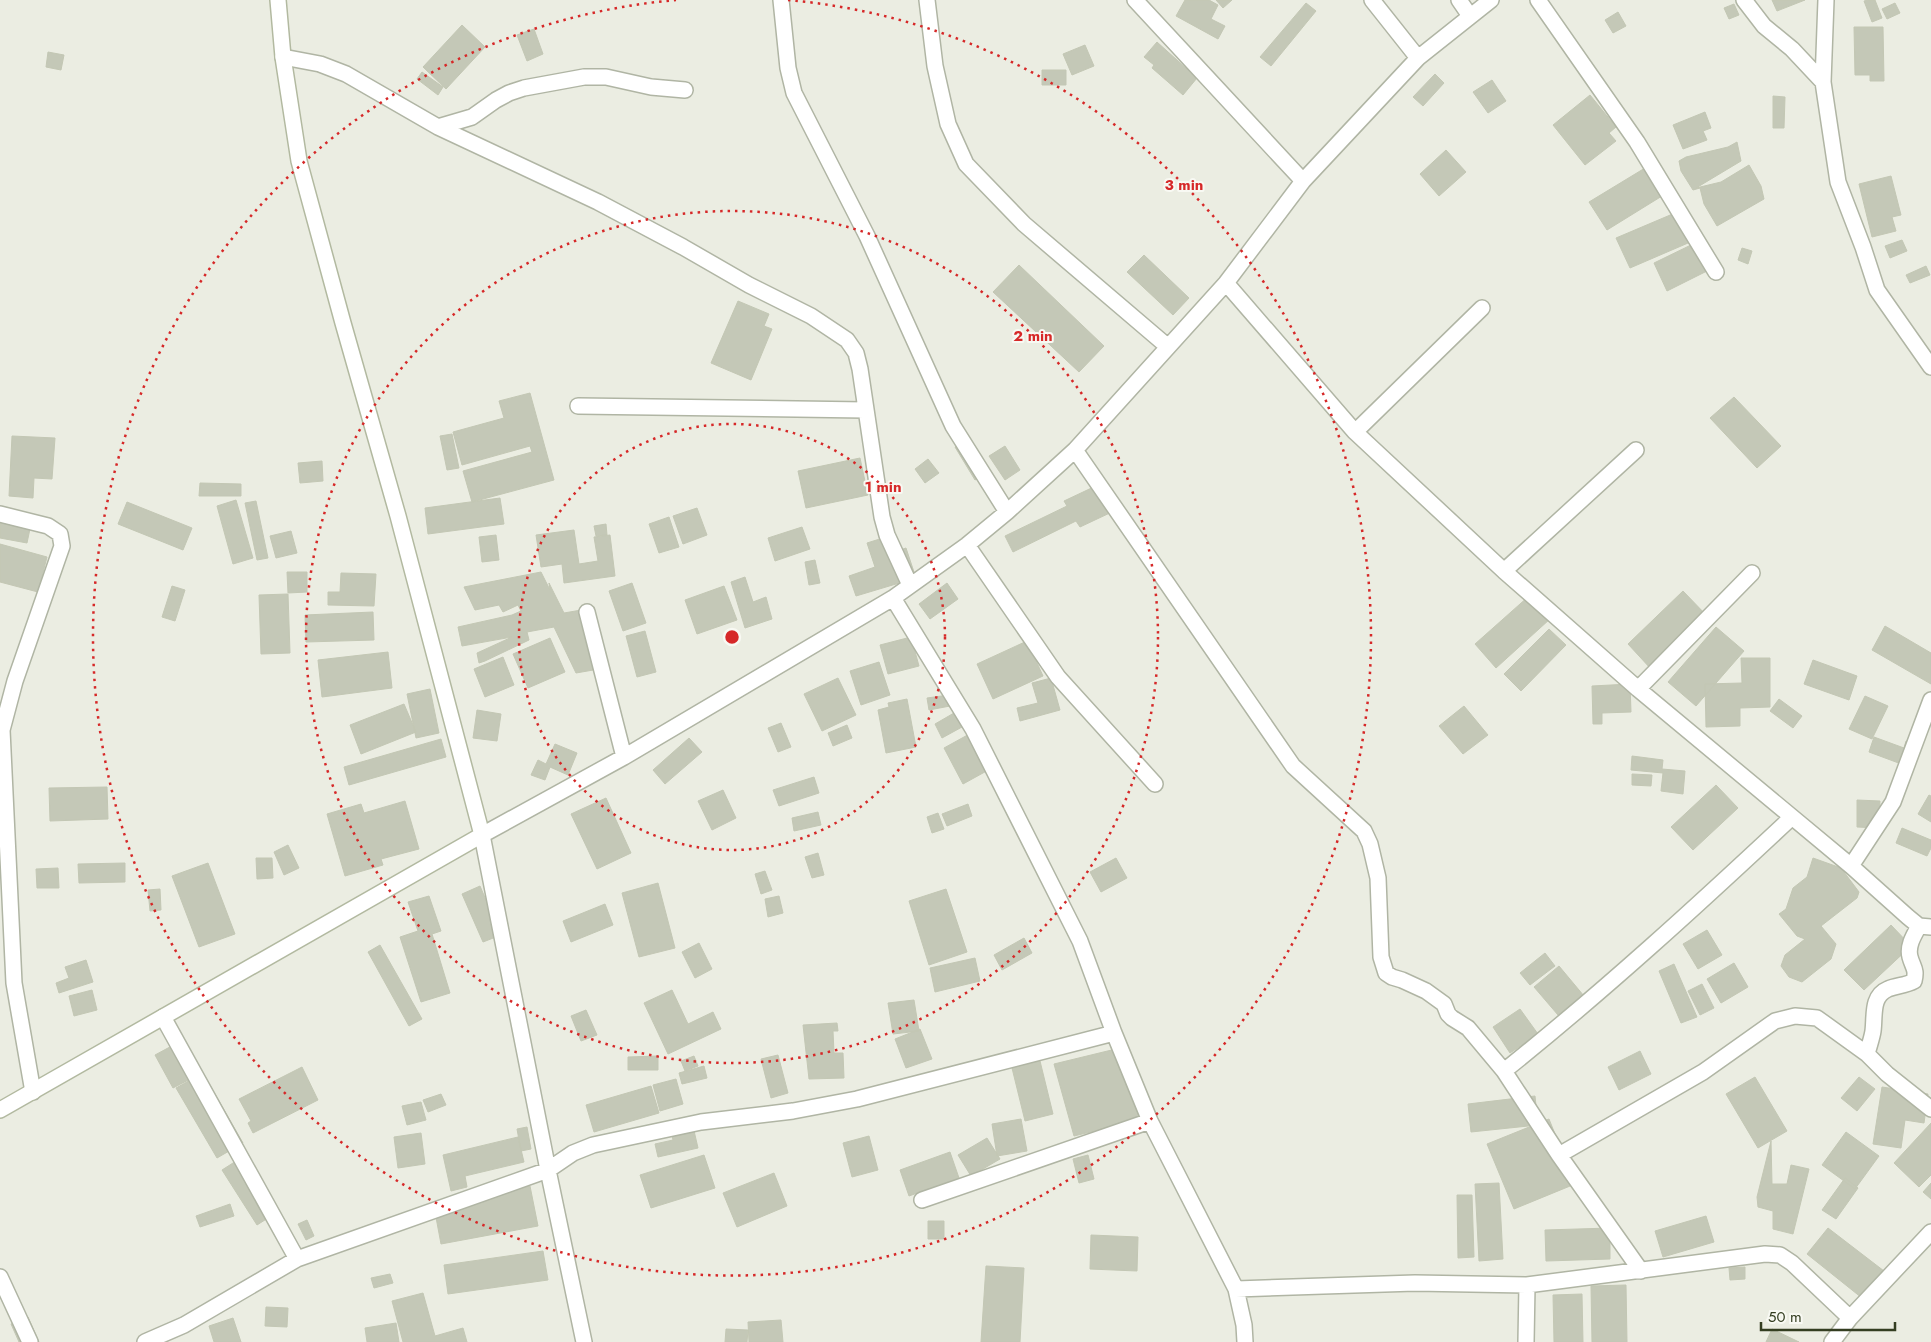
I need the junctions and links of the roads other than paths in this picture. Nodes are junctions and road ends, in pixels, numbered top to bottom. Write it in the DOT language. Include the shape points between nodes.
graph roads {
  1 [pos="278,0"];
  2 [pos="781,0"];
  3 [pos="927,0"];
  4 [pos="1135,0"];
  5 [pos="1372,0"];
  6 [pos="1459,0"];
  7 [pos="1491,0"];
  8 [pos="1538,0"];
  9 [pos="1744,0"];
  10 [pos="1826,0"];
  11 [pos="1470,16"];
  12 [pos="283,56"];
  13 [pos="1418,58"];
  14 [pos="1823,82"];
  15 [pos="686,90"];
  16 [pos="472,117"];
  17 [pos="438,127"];
  18 [pos="480,147"];
  19 [pos="1303,182"];
  20 [pos="1716,272"];
  21 [pos="1226,282"];
  22 [pos="1482,308"];
  23 [pos="1167,346"];
  24 [pos="1931,367"];
  25 [pos="578,406"];
  26 [pos="865,410"];
  27 [pos="1356,432"];
  28 [pos="1074,450"];
  29 [pos="1636,450"];
  30 [pos="1008,512"];
  31 [pos="0,514"];
  32 [pos="967,545"];
  33 [pos="1504,571"];
  34 [pos="1752,573"];
  35 [pos="910,585"];
  36 [pos="893,598"];
  37 [pos="587,612"];
  38 [pos="1638,689"];
  39 [pos="1931,700"];
  40 [pos="1,730"];
  41 [pos="624,756"];
  42 [pos="1155,784"];
  43 [pos="1792,817"];
  44 [pos="482,835"];
  45 [pos="1852,866"];
  46 [pos="1925,926"];
  47 [pos="164,1017"];
  48 [pos="1114,1033"];
  49 [pos="1867,1054"];
  50 [pos="1504,1071"];
  51 [pos="33,1092"];
  52 [pos="1931,1108"];
  53 [pos="0,1110"];
  54 [pos="1150,1121"];
  55 [pos="1559,1155"];
  56 [pos="548,1170"];
  57 [pos="922,1200"];
  58 [pos="1931,1232"];
  59 [pos="297,1259"];
  60 [pos="1640,1271"];
  61 [pos="0,1277"];
  62 [pos="1526,1284"];
  63 [pos="1236,1289"];
  64 [pos="1850,1318"];
  65 [pos="30,1342"];
  66 [pos="145,1342"];
  67 [pos="584,1342"];
  68 [pos="1245,1342"];
  69 [pos="1526,1342"];
  70 [pos="1832,1342"];
  1 -- 12 [label="street"];
  2 -- 30 [label="street" via="794,93 867,236 953,426"];
  3 -- 23 [label="street" via="935,66 948,124 966,164 1024,224"];
  4 -- 19 [label="street"];
  5 -- 13 [label="street"];
  6 -- 11 [label="street"];
  7 -- 11 [label="street"];
  8 -- 20 [label="street" via="1637,142"];
  9 -- 14 [label="street" via="1764,26 1792,49"];
  10 -- 14 [label="street"];
  11 -- 13 [label="street"];
  12 -- 17 [label="street" via="346,74"];
  12 -- 44 [label="street" via="299,160"];
  13 -- 19 [label="street"];
  14 -- 24 [label="street" via="1838,182 1878,290"];
  15 -- 16 [label="street" via="651,87 606,77 584,77 508,93"];
  16 -- 17 [label="street"];
  16 -- 18 [label="street"];
  17 -- 18 [label="street"];
  18 -- 26 [label="street" via="598,202 811,316 847,340 856,353"];
  19 -- 21 [label="street"];
  21 -- 23 [label="street"];
  21 -- 27 [label="street"];
  22 -- 27 [label="street"];
  23 -- 28 [label="street"];
  25 -- 26 [label="street"];
  26 -- 35 [label="street" via="882,517"];
  27 -- 33 [label="street"];
  28 -- 30 [label="street"];
  28 -- 50 [label="street" via="1293,766 1364,830 1378,878 1382,957 1386,973 1426,991 1444,1004 1448,1014 1468,1028"];
  29 -- 33 [label="street"];
  30 -- 32 [label="street"];
  31 -- 40 [label="street" via="48,526 60,534 62,546"];
  32 -- 35 [label="street"];
  32 -- 42 [label="street" via="1058,677"];
  33 -- 38 [label="street"];
  34 -- 38 [label="street"];
  35 -- 36 [label="street"];
  36 -- 41 [label="street"];
  36 -- 48 [label="street" via="973,730 1080,941"];
  37 -- 41 [label="street"];
  38 -- 43 [label="street"];
  39 -- 45 [label="street" via="1893,802"];
  40 -- 51 [label="street" via="14,983"];
  41 -- 44 [label="street"];
  43 -- 45 [label="street"];
  43 -- 50 [label="street" via="1566,1022"];
  44 -- 47 [label="street"];
  44 -- 56 [label="street"];
  45 -- 46 [label="street"];
  46 -- 49 [label="street" via="1910,946 1916,972 1914,981 1879,995"];
  47 -- 51 [label="street"];
  47 -- 59 [label="street"];
  48 -- 54 [label="street"];
  48 -- 56 [label="street" via="857,1099 701,1122 593,1146 573,1153"];
  49 -- 52 [label="street"];
  49 -- 55 [label="street" via="1817,1018 1795,1016 1775,1021 1703,1072"];
  50 -- 55 [label="street"];
  51 -- 53 [label="street"];
  54 -- 57 [label="street"];
  54 -- 63 [label="street"];
  55 -- 60 [label="street"];
  56 -- 59 [label="street"];
  56 -- 67 [label="street"];
  58 -- 64 [label="street"];
  59 -- 66 [label="street" via="184,1325"];
  60 -- 62 [label="street"];
  60 -- 64 [label="street" via="1765,1254 1780,1255"];
  61 -- 65 [label="street"];
  62 -- 63 [label="street" via="1415,1283"];
  62 -- 69 [label="street"];
  63 -- 68 [label="street"];
  64 -- 70 [label="street"];
}
